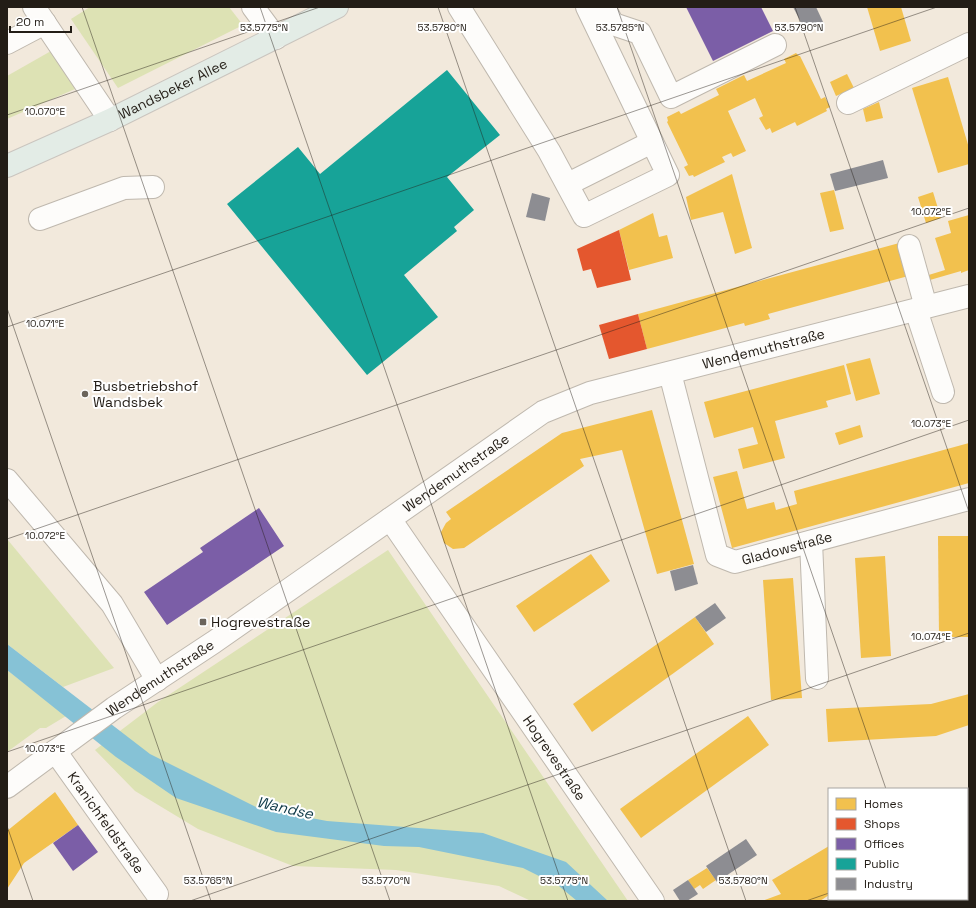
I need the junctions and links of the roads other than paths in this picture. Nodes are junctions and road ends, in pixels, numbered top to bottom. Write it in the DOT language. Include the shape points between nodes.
graph roads {
  1 [pos="253,7"];
  2 [pos="337,7"];
  3 [pos="459,7"];
  4 [pos="586,7"];
  5 [pos="604,7"];
  6 [pos="39,15"];
  7 [pos="276,38"];
  8 [pos="7,43"];
  9 [pos="969,44"];
  10 [pos="775,45"];
  11 [pos="848,103"];
  12 [pos="110,120"];
  13 [pos="652,142"];
  14 [pos="7,166"];
  15 [pos="568,184"];
  16 [pos="153,186"];
  17 [pos="40,220"];
  18 [pos="909,246"];
  19 [pos="969,296"];
  20 [pos="921,309"];
  21 [pos="670,373"];
  22 [pos="943,392"];
  23 [pos="7,480"];
  24 [pos="969,499"];
  25 [pos="390,520"];
  26 [pos="811,542"];
  27 [pos="817,678"];
  28 [pos="157,680"];
  29 [pos="56,751"];
  30 [pos="7,787"];
  31 [pos="158,894"];
  32 [pos="653,901"];
  1 -- 7 [label="street"];
  2 -- 7 [label="main road, Wandsbeker Allee"];
  3 -- 15 [label="street"];
  4 -- 13 [label="street"];
  5 -- 10 [label="street" via="613,24 640,33 671,96"];
  6 -- 8 [label="street"];
  6 -- 12 [label="street"];
  7 -- 12 [label="main road, Wandsbeker Allee"];
  9 -- 11 [label="street"];
  12 -- 14 [label="main road, Wandsbeker Allee"];
  13 -- 15 [label="street"];
  13 -- 15 [label="street" via="668,175 584,216"];
  16 -- 17 [label="street" via="124,188"];
  18 -- 20 [label="street"];
  19 -- 20 [label="street, Wendemuthstraße"];
  20 -- 21 [label="street, Wendemuthstraße"];
  20 -- 22 [label="street"];
  21 -- 25 [label="street, Wendemuthstraße" via="590,393 543,412"];
  21 -- 26 [label="street, Gladowstraße" via="717,555 735,562"];
  23 -- 28 [label="street" via="112,604"];
  24 -- 26 [label="street, Gladowstraße"];
  25 -- 28 [label="street, Wendemuthstraße"];
  25 -- 32 [label="street, Hogrevestraße" via="464,610"];
  26 -- 27 [label="street"];
  28 -- 29 [label="street, Wendemuthstraße"];
  29 -- 30 [label="street, Wendemuthstraße"];
  29 -- 31 [label="street, Kranichfeldstraße"];
}
